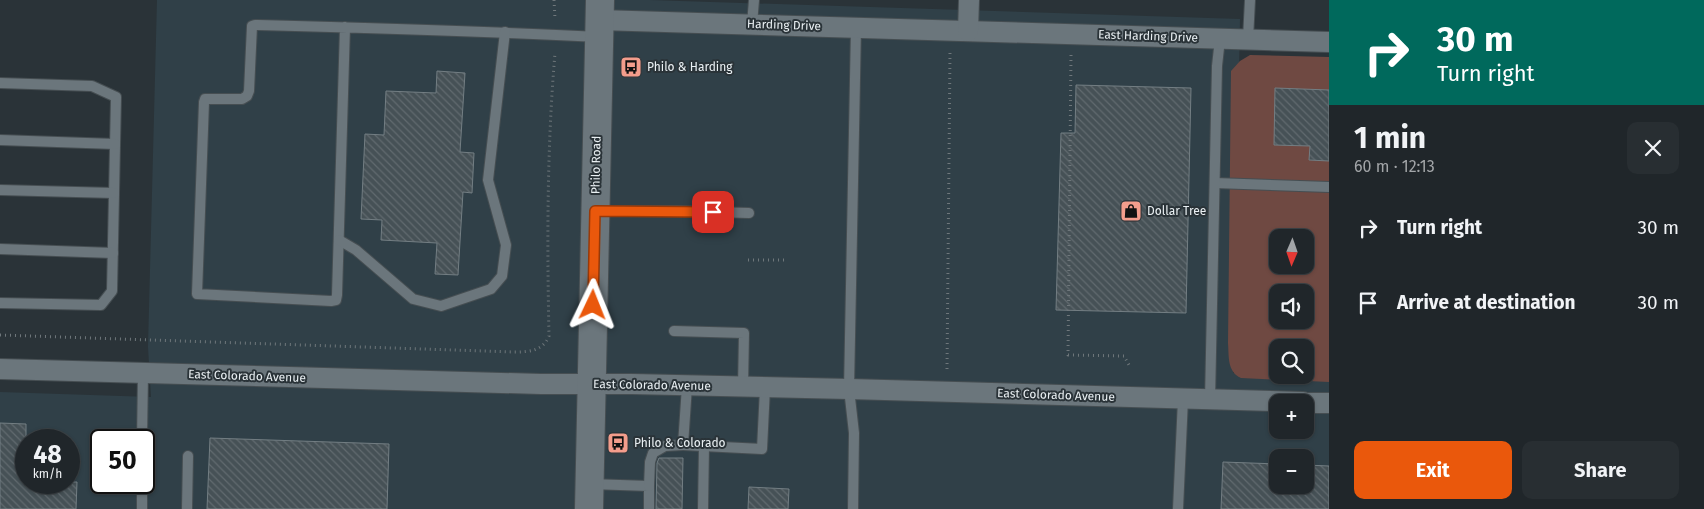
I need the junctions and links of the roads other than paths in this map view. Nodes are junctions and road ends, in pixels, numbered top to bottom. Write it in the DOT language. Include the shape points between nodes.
graph roads {
  1 [pos="754,0"];
  2 [pos="969,0"];
  3 [pos="1250,0"];
  4 [pos="600,19"];
  5 [pos="752,24"];
  6 [pos="345,27"];
  7 [pos="856,27"];
  8 [pos="959,30"];
  9 [pos="505,32"];
  10 [pos="1220,39"];
  11 [pos="1248,39"];
  12 [pos="1329,42"];
  13 [pos="0,83"];
  14 [pos="0,140"];
  15 [pos="115,144"];
  16 [pos="1215,183"];
  17 [pos="1329,187"];
  18 [pos="0,190"];
  19 [pos="114,193"];
  20 [pos="595,211"];
  21 [pos="749,213"];
  22 [pos="339,240"];
  23 [pos="0,249"];
  24 [pos="113,252"];
  25 [pos="0,304"];
  26 [pos="674,331"];
  27 [pos="0,369"];
  28 [pos="143,373"];
  29 [pos="591,384"];
  30 [pos="687,386"];
  31 [pos="743,387"];
  32 [pos="765,388"];
  33 [pos="849,389"];
  34 [pos="1183,398"];
  35 [pos="1210,400"];
  36 [pos="1269,401"];
  37 [pos="1314,402"];
  38 [pos="1329,403"];
  39 [pos="142,429"];
  40 [pos="683,445"];
  41 [pos="704,446"];
  42 [pos="188,456"];
  43 [pos="649,486"];
  44 [pos="142,494"];
  45 [pos="589,496"];
  46 [pos="142,509"];
  47 [pos="187,509"];
  48 [pos="649,509"];
  49 [pos="703,509"];
  50 [pos="853,509"];
  51 [pos="1178,509"];
  1 -- 5 [label="lane"];
  2 -- 8 [label="street"];
  3 -- 11 [label="lane"];
  4 -- 5 [label="street, Harding Drive"];
  4 -- 9 [label="lane"];
  4 -- 20 [label="main road, Philo Road"];
  5 -- 7 [label="street, Harding Drive"];
  6 -- 9 [label="lane"];
  6 -- 22 [label="lane"];
  6 -- 22 [label="lane" via="252,26 247,96 242,99 206,99 197,294 336,300"];
  7 -- 8 [label="street, Harding Drive"];
  7 -- 33 [label="lane"];
  8 -- 10 [label="street, East Harding Drive"];
  9 -- 22 [label="lane" via="488,180 506,245 502,276 491,289 441,306 413,299 356,250"];
  10 -- 11 [label="street, East Harding Drive"];
  10 -- 16 [label="lane"];
  11 -- 12 [label="street, East Harding Drive"];
  13 -- 15 [label="lane" via="92,86 116,97"];
  14 -- 15 [label="lane"];
  15 -- 19 [label="lane"];
  16 -- 17 [label="lane"];
  16 -- 35 [label="lane"];
  18 -- 19 [label="lane"];
  19 -- 24 [label="lane"];
  20 -- 21 [label="lane"];
  20 -- 29 [label="main road, Philo Road"];
  23 -- 24 [label="lane"];
  24 -- 25 [label="lane" via="112,291 101,305"];
  26 -- 31 [label="lane" via="744,333"];
  27 -- 28 [label="street, East Colorado Avenue"];
  28 -- 29 [label="street, East Colorado Avenue"];
  28 -- 39 [label="lane"];
  29 -- 30 [label="street, East Colorado Avenue"];
  29 -- 45 [label="main road, Philo Road"];
  30 -- 31 [label="street, East Colorado Avenue"];
  30 -- 40 [label="lane"];
  31 -- 32 [label="street, East Colorado Avenue"];
  32 -- 33 [label="street, East Colorado Avenue"];
  32 -- 41 [label="lane" via="762,449"];
  33 -- 34 [label="street, East Colorado Avenue"];
  33 -- 50 [label="lane" via="854,433"];
  34 -- 35 [label="street, East Colorado Avenue"];
  34 -- 51 [label="lane"];
  35 -- 36 [label="street, East Colorado Avenue"];
  37 -- 38 [label="street, East Colorado Avenue"];
  40 -- 41 [label="lane"];
  40 -- 43 [label="lane" via="665,446 653,453"];
  41 -- 49 [label="lane"];
  42 -- 47 [label="lane"];
  43 -- 45 [label="lane"];
  43 -- 48 [label="lane"];
  44 -- 46 [label="lane"];
}
